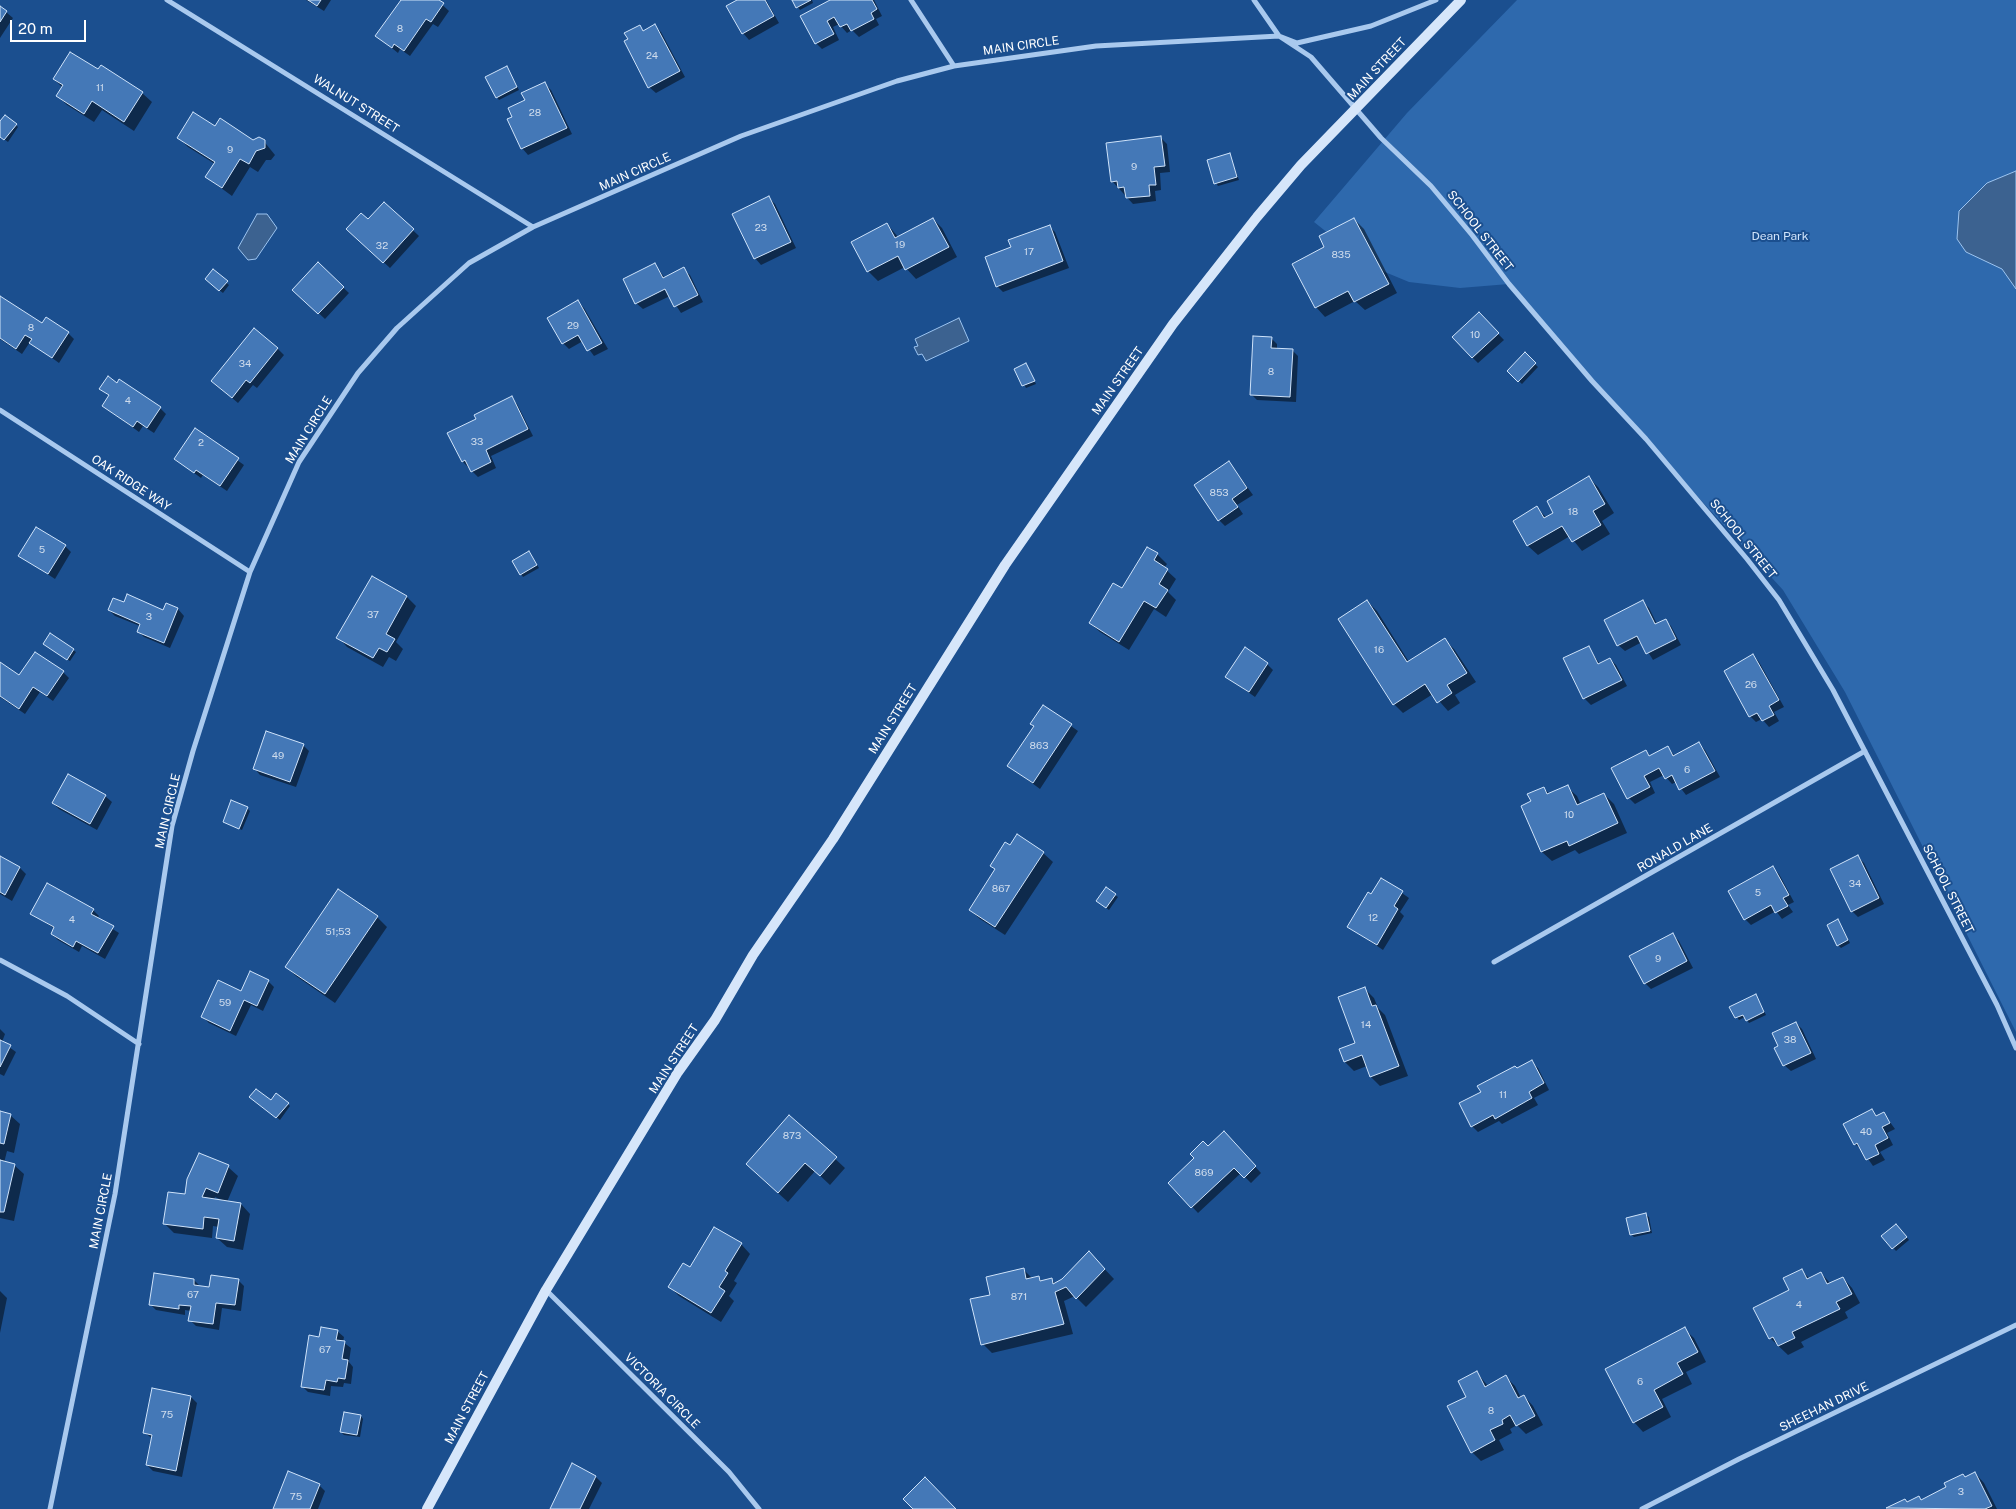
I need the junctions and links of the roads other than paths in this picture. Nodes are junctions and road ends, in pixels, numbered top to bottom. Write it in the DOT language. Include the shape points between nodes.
graph roads {
  1 [pos="167,0"];
  2 [pos="911,0"];
  3 [pos="1254,0"];
  4 [pos="1436,0"];
  5 [pos="1461,0"];
  6 [pos="1279,36"];
  7 [pos="954,66"];
  8 [pos="1356,110"];
  9 [pos="533,227"];
  10 [pos="0,410"];
  11 [pos="250,572"];
  12 [pos="1865,751"];
  13 [pos="0,960"];
  14 [pos="1494,962"];
  15 [pos="139,1044"];
  16 [pos="2016,1048"];
  17 [pos="546,1290"];
  18 [pos="2016,1325"];
  19 [pos="50,1509"];
  20 [pos="427,1509"];
  21 [pos="759,1509"];
  22 [pos="1642,1509"];
  1 -- 9 [label="street, WALNUT STREET"];
  2 -- 7 [label="street"];
  3 -- 6 [label="street"];
  4 -- 6 [label="street, MAIN CIRCLE" via="1371,26 1331,36 1297,43"];
  5 -- 8 [label="main road, MAIN STREET"];
  6 -- 7 [label="street, MAIN CIRCLE" via="1096,46"];
  6 -- 8 [label="street" via="1311,57"];
  7 -- 9 [label="street, MAIN CIRCLE" via="897,81 741,136"];
  8 -- 12 [label="street, SCHOOL STREET" via="1431,186 1509,284 1748,559 1779,600 1834,690"];
  8 -- 17 [label="main road, MAIN STREET" via="1289,178 1173,324 1009,560 833,839 678,1072"];
  9 -- 11 [label="street, MAIN CIRCLE" via="469,263 396,328 358,373 299,462"];
  10 -- 11 [label="street, OAK RIDGE WAY"];
  11 -- 15 [label="street, MAIN CIRCLE" via="172,826"];
  12 -- 14 [label="street, RONALD LANE"];
  12 -- 16 [label="street, SCHOOL STREET"];
  13 -- 15 [label="street" via="67,996"];
  15 -- 19 [label="street, MAIN CIRCLE" via="115,1194"];
  17 -- 20 [label="main road, MAIN STREET"];
  17 -- 21 [label="street, VICTORIA CIRCLE" via="729,1472"];
  18 -- 22 [label="street, SHEEHAN DRIVE"];
}
